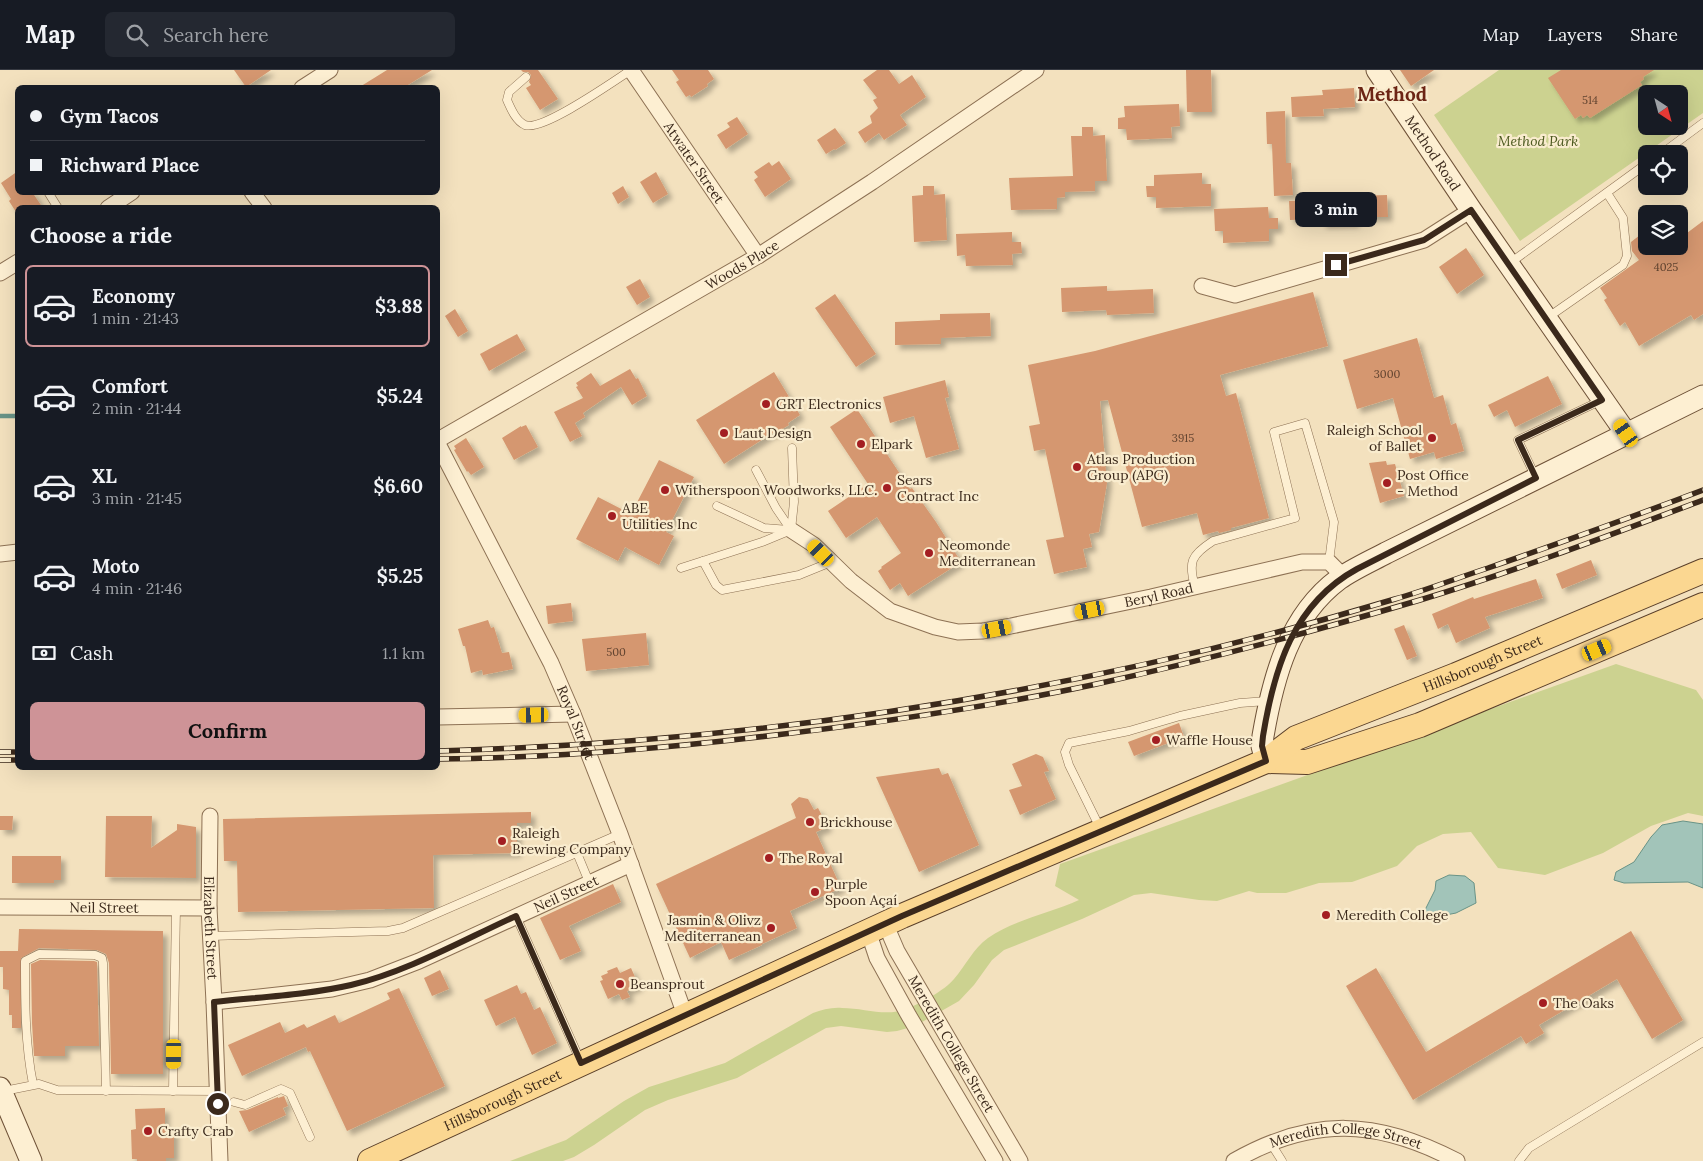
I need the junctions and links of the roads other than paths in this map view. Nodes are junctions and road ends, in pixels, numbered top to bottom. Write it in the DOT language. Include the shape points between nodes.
graph roads {
  1 [pos="330,70"];
  2 [pos="631,70"];
  3 [pos="1036,70"];
  4 [pos="1377,70"];
  5 [pos="526,78"];
  6 [pos="307,85"];
  7 [pos="1703,123"];
  8 [pos="1673,145"];
  9 [pos="1638,170"];
  10 [pos="1607,193"];
  11 [pos="128,195"];
  12 [pos="112,205"];
  13 [pos="1471,210"];
  14 [pos="758,256"];
  15 [pos="15,264"];
  16 [pos="1508,264"];
  17 [pos="0,273"];
  18 [pos="1202,286"];
  19 [pos="1546,319"];
  20 [pos="1703,396"];
  21 [pos="1602,400"];
  22 [pos="1626,433"];
  23 [pos="440,439"];
  24 [pos="440,448"];
  25 [pos="792,448"];
  26 [pos="756,470"];
  27 [pos="1536,478"];
  28 [pos="717,506"];
  29 [pos="791,530"];
  30 [pos="15,552"];
  31 [pos="0,554"];
  32 [pos="703,562"];
  33 [pos="831,562"];
  34 [pos="681,568"];
  35 [pos="1336,569"];
  36 [pos="1703,571"];
  37 [pos="1196,587"];
  38 [pos="1703,605"];
  39 [pos="1269,701"];
  40 [pos="573,714"];
  41 [pos="440,717"];
  42 [pos="1266,761"];
  43 [pos="210,816"];
  44 [pos="1102,830"];
  45 [pos="620,834"];
  46 [pos="577,852"];
  47 [pos="631,864"];
  48 [pos="589,882"];
  49 [pos="0,907"];
  50 [pos="176,908"];
  51 [pos="209,908"];
  52 [pos="516,916"];
  53 [pos="876,927"];
  54 [pos="210,936"];
  55 [pos="214,1002"];
  56 [pos="685,1015"];
  57 [pos="1703,1042"];
  58 [pos="581,1063"];
  59 [pos="33,1084"];
  60 [pos="1,1089"];
  61 [pos="106,1091"];
  62 [pos="173,1091"];
  63 [pos="217,1091"];
  64 [pos="234,1102"];
  65 [pos="310,1137"];
  66 [pos="1270,1142"];
  67 [pos="31,1161"];
  68 [pos="220,1161"];
  69 [pos="370,1161"];
  70 [pos="995,1161"];
  71 [pos="1020,1161"];
  72 [pos="1234,1161"];
  73 [pos="1282,1161"];
  74 [pos="1457,1161"];
  75 [pos="1520,1161"];
  1 -- 6 [label="street"];
  2 -- 5 [label="lane" via="556,118 530,127 516,118 507,100 509,92"];
  2 -- 14 [label="street, Atwater Street"];
  3 -- 14 [label="street, Woods Place"];
  4 -- 13 [label="street, Method Road"];
  7 -- 8 [label="lane"];
  9 -- 10 [label="lane"];
  10 -- 16 [label="lane"];
  10 -- 19 [label="lane" via="1623,218 1627,256 1623,265"];
  11 -- 12 [label="street"];
  13 -- 16 [label="street, Method Road"];
  13 -- 18 [label="street" via="1424,240 1254,289 1235,294"];
  14 -- 23 [label="street, Woods Place"];
  15 -- 17 [label="street"];
  16 -- 19 [label="street, Method Road"];
  19 -- 21 [label="street, Method Road"];
  20 -- 22 [label="street, Beryl Road"];
  21 -- 22 [label="street, Method Road"];
  21 -- 27 [label="lane" via="1518,440"];
  22 -- 27 [label="street, Beryl Road"];
  24 -- 40 [label="street, Royal Street"];
  25 -- 29 [label="lane" via="794,502"];
  26 -- 29 [label="lane"];
  27 -- 35 [label="street, Beryl Road"];
  28 -- 29 [label="lane" via="764,528"];
  29 -- 32 [label="lane"];
  29 -- 33 [label="street, Beryl Road" via="814,545"];
  30 -- 31 [label="street"];
  32 -- 33 [label="lane" via="722,590 799,575"];
  32 -- 34 [label="lane"];
  33 -- 37 [label="street, Beryl Road" via="890,611 958,632 983,632"];
  35 -- 37 [label="street, Beryl Road" via="1302,562"];
  35 -- 37 [label="lane" via="1334,522 1305,422 1274,432 1295,518 1213,541 1202,548 1193,556 1191,568"];
  35 -- 39 [label="street, Beryl Road" via="1290,640"];
  36 -- 42 [label="main road, Hillsborough Street" via="1296,738"];
  38 -- 42 [label="main road, Hillsborough Street" via="1374,742 1307,762"];
  39 -- 42 [label="street, Beryl Road" via="1262,746"];
  39 -- 44 [label="lane" via="1240,703 1069,743 1065,752 1068,765"];
  40 -- 41 [label="street"];
  40 -- 45 [label="street, Royal Street"];
  42 -- 44 [label="main road, Hillsborough Street"];
  43 -- 51 [label="street, Elizabeth Street"];
  44 -- 53 [label="main road, Hillsborough Street"];
  45 -- 46 [label="lane"];
  45 -- 47 [label="street, Royal Street"];
  46 -- 48 [label="lane"];
  46 -- 54 [label="lane" via="403,928"];
  47 -- 48 [label="street, Neil Street"];
  47 -- 56 [label="street, Royal Street"];
  48 -- 52 [label="street, Neil Street"];
  49 -- 50 [label="street, Neil Street"];
  50 -- 51 [label="street, Neil Street"];
  50 -- 62 [label="lane"];
  51 -- 54 [label="street, Elizabeth Street"];
  52 -- 55 [label="street, Neil Street" via="419,961 361,982 332,989"];
  52 -- 58 [label="lane"];
  53 -- 56 [label="main road, Hillsborough Street"];
  53 -- 70 [label="street, Meredith College Street" via="877,958"];
  53 -- 71 [label="street, Meredith College Street" via="897,951"];
  54 -- 55 [label="street, Elizabeth Street"];
  55 -- 63 [label="street, Elizabeth Street"];
  56 -- 58 [label="main road, Hillsborough Street"];
  57 -- 75 [label="lane" via="1529,1148"];
  58 -- 69 [label="main road, Hillsborough Street"];
  59 -- 60 [label="lane"];
  59 -- 61 [label="lane" via="57,1090"];
  59 -- 61 [label="lane" via="25,1012 25,961 39,954 94,955 102,958 104,963"];
  60 -- 67 [label="street"];
  61 -- 62 [label="lane"];
  62 -- 63 [label="lane"];
  63 -- 68 [label="street, Elizabeth Street"];
  64 -- 65 [label="lane" via="245,1105 281,1089 287,1091"];
  66 -- 72 [label="street, Meredith College Street"];
  66 -- 73 [label="lane"];
  66 -- 74 [label="street, Meredith College Street" via="1306,1132 1346,1128 1372,1130 1399,1136"];
}
